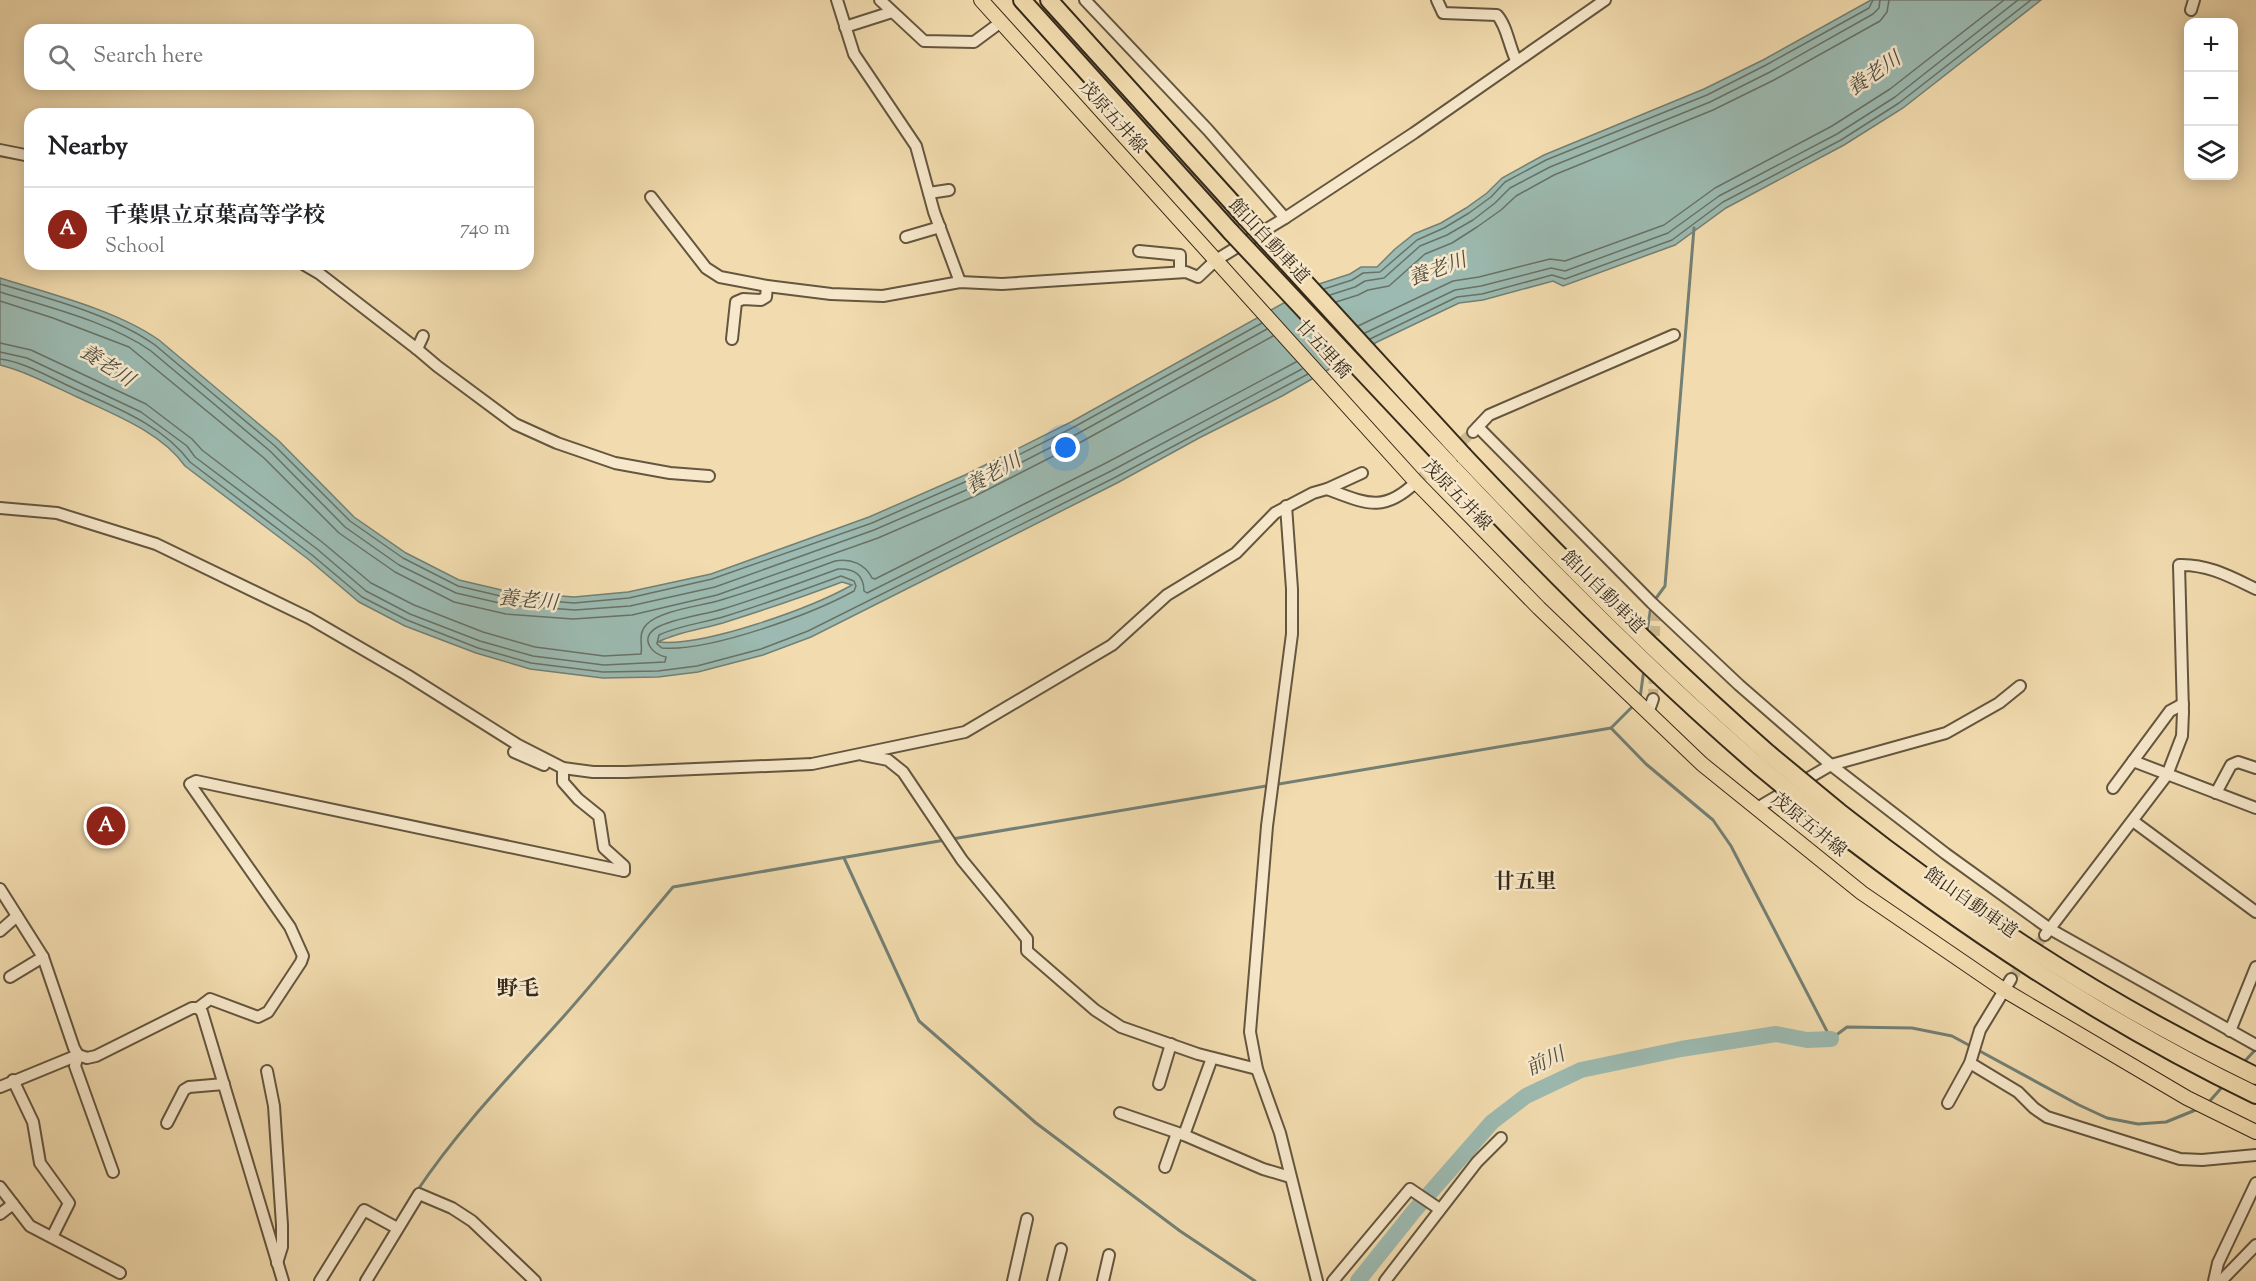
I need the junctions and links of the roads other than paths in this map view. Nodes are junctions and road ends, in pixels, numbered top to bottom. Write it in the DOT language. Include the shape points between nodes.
graph roads {
  1 [pos="837,0"];
  2 [pos="880,0"];
  3 [pos="981,0"];
  4 [pos="1022,0"];
  5 [pos="1049,0"];
  6 [pos="1085,0"];
  7 [pos="1437,0"];
  8 [pos="1605,0"];
  9 [pos="892,12"];
  10 [pos="1000,22"];
  11 [pos="845,27"];
  12 [pos="1516,60"];
  13 [pos="0,150"];
  14 [pos="24,155"];
  15 [pos="949,190"];
  16 [pos="929,193"];
  17 [pos="651,197"];
  18 [pos="1285,218"];
  19 [pos="940,227"];
  20 [pos="906,237"];
  21 [pos="1139,251"];
  22 [pos="1216,260"];
  23 [pos="313,270"];
  24 [pos="1180,272"];
  25 [pos="960,282"];
  26 [pos="767,286"];
  27 [pos="1674,335"];
  28 [pos="423,336"];
  29 [pos="732,339"];
  30 [pos="417,349"];
  31 [pos="1457,461"];
  32 [pos="1402,465"];
  33 [pos="1362,473"];
  34 [pos="710,476"];
  35 [pos="1416,482"];
  36 [pos="1327,489"];
  37 [pos="1286,506"];
  38 [pos="0,508"];
  39 [pos="2256,589"];
  40 [pos="2020,686"];
  41 [pos="1653,699"];
  42 [pos="2182,704"];
  43 [pos="1648,713"];
  44 [pos="514,752"];
  45 [pos="857,755"];
  46 [pos="2133,761"];
  47 [pos="1831,765"];
  48 [pos="2256,768"];
  49 [pos="563,775"];
  50 [pos="2168,775"];
  51 [pos="2113,788"];
  52 [pos="556,791"];
  53 [pos="2216,793"];
  54 [pos="1757,808"];
  55 [pos="2256,808"];
  56 [pos="2133,821"];
  57 [pos="0,889"];
  58 [pos="2256,912"];
  59 [pos="17,916"];
  60 [pos="0,931"];
  61 [pos="2047,932"];
  62 [pos="43,957"];
  63 [pos="2256,967"];
  64 [pos="10,977"];
  65 [pos="2008,984"];
  66 [pos="198,1008"];
  67 [pos="2230,1031"];
  68 [pos="1170,1044"];
  69 [pos="2256,1045"];
  70 [pos="78,1055"];
  71 [pos="1212,1058"];
  72 [pos="1970,1063"];
  73 [pos="2211,1064"];
  74 [pos="1257,1069"];
  75 [pos="267,1071"];
  76 [pos="2256,1076"];
  77 [pos="13,1080"];
  78 [pos="224,1084"];
  79 [pos="1159,1084"];
  80 [pos="0,1087"];
  81 [pos="2256,1095"];
  82 [pos="1948,1103"];
  83 [pos="1120,1113"];
  84 [pos="167,1123"];
  85 [pos="2256,1132"];
  86 [pos="1180,1134"];
  87 [pos="1501,1138"];
  88 [pos="2256,1155"];
  89 [pos="1165,1167"];
  90 [pos="113,1172"];
  91 [pos="1290,1177"];
  92 [pos="2256,1183"];
  93 [pos="0,1187"];
  94 [pos="13,1204"];
  95 [pos="1438,1208"];
  96 [pos="0,1215"];
  97 [pos="1027,1220"];
  98 [pos="397,1228"];
  99 [pos="52,1237"];
  100 [pos="2256,1245"];
  101 [pos="1061,1249"];
  102 [pos="1110,1255"];
  103 [pos="277,1263"];
  104 [pos="120,1273"];
  105 [pos="283,1281"];
  106 [pos="320,1281"];
  107 [pos="366,1281"];
  108 [pos="535,1281"];
  109 [pos="1013,1281"];
  110 [pos="1053,1281"];
  111 [pos="1102,1281"];
  112 [pos="1317,1281"];
  113 [pos="1333,1281"];
  114 [pos="1385,1281"];
  115 [pos="2214,1281"];
  116 [pos="2221,1281"];
  1 -- 11 [label="street"];
  2 -- 9 [label="street"];
  3 -- 10 [label="main road, 茂原五井線"];
  4 -- 31 [label="highway, 館山自動車道, bridge" via="1231,232"];
  5 -- 31 [label="highway, 館山自動車道, bridge"];
  6 -- 18 [label="street"];
  7 -- 12 [label="street" via="1443,13 1497,15"];
  8 -- 12 [label="street"];
  9 -- 10 [label="street" via="924,41 974,42"];
  9 -- 11 [label="street"];
  10 -- 22 [label="main road, 茂原五井線"];
  11 -- 16 [label="street" via="854,54 916,146"];
  12 -- 18 [label="street"];
  13 -- 14 [label="street"];
  15 -- 16 [label="street"];
  16 -- 19 [label="street"];
  17 -- 26 [label="street" via="706,268 720,277"];
  18 -- 22 [label="street"];
  19 -- 20 [label="street"];
  19 -- 25 [label="street"];
  21 -- 24 [label="street" via="1180,255"];
  22 -- 24 [label="street" via="1198,277"];
  22 -- 32 [label="main road, 廿五里橋"];
  23 -- 30 [label="street"];
  24 -- 25 [label="street" via="1002,284"];
  25 -- 26 [label="street" via="883,296"];
  26 -- 29 [label="street" via="761,300 736,302"];
  27 -- 47 [label="street" via="1489,416 1475,429 1656,610"];
  28 -- 30 [label="street"];
  30 -- 34 [label="street" via="505,418 557,443 615,463"];
  31 -- 73 [label="highway, 館山自動車道, bridge" via="1597,617 1707,720 1764,760 1921,895 2096,1010"];
  32 -- 35 [label="main road, 茂原五井線"];
  33 -- 36 [label="street"];
  35 -- 36 [label="street" via="1388,502 1368,504"];
  35 -- 43 [label="main road, 茂原五井線"];
  36 -- 37 [label="street"];
  37 -- 45 [label="street" via="1236,553 1167,595 1112,645 1000,713 965,732"];
  37 -- 74 [label="street" via="1292,634 1268,826 1250,1032"];
  38 -- 49 [label="street" via="57,513 156,544 309,618 407,675"];
  39 -- 42 [label="street" via="2211,568 2179,565"];
  40 -- 47 [label="street" via="1999,703 1946,733"];
  41 -- 43 [label="street"];
  42 -- 46 [label="street" via="2170,711"];
  42 -- 50 [label="street" via="2182,736"];
  43 -- 54 [label="main road, 茂原五井線"];
  44 -- 49 [label="street"];
  45 -- 49 [label="street" via="812,764"];
  45 -- 68 [label="street" via="888,760 903,772 962,860 1027,939 1027,951 1095,1011 1121,1028"];
  46 -- 50 [label="street"];
  46 -- 51 [label="street"];
  47 -- 54 [label="street"];
  47 -- 61 [label="street"];
  48 -- 53 [label="street" via="2238,762 2231,765"];
  49 -- 52 [label="street"];
  49 -- 66 [label="street" via="578,799 599,816 604,848 624,866 624,871 196,780 190,784 290,927 303,956 268,1012 258,1017 210,999"];
  50 -- 53 [label="street"];
  50 -- 56 [label="street"];
  53 -- 55 [label="street"];
  54 -- 65 [label="main road, 茂原五井線" via="1862,892"];
  56 -- 58 [label="street"];
  56 -- 61 [label="street"];
  57 -- 59 [label="street"];
  59 -- 60 [label="street"];
  59 -- 62 [label="street"];
  61 -- 67 [label="street"];
  62 -- 64 [label="street"];
  62 -- 70 [label="street"];
  63 -- 67 [label="street"];
  65 -- 72 [label="street" via="1980,1030"];
  65 -- 85 [label="main road, 茂原五井線" via="2187,1098"];
  66 -- 70 [label="street" via="96,1056"];
  66 -- 78 [label="street"];
  67 -- 69 [label="street"];
  68 -- 71 [label="street"];
  68 -- 79 [label="street"];
  70 -- 77 [label="street"];
  70 -- 90 [label="street" via="75,1066"];
  71 -- 74 [label="street"];
  71 -- 86 [label="street"];
  72 -- 82 [label="street"];
  72 -- 88 [label="street" via="2018,1092 2047,1117 2180,1160"];
  73 -- 76 [label="highway, 館山自動車道"];
  73 -- 81 [label="highway, 館山自動車道"];
  74 -- 91 [label="street" via="1280,1133"];
  75 -- 103 [label="street" via="274,1106 282,1224"];
  77 -- 80 [label="street"];
  77 -- 99 [label="street" via="33,1122 40,1163 69,1203"];
  78 -- 84 [label="street" via="184,1090"];
  78 -- 103 [label="street"];
  83 -- 86 [label="street"];
  86 -- 89 [label="street"];
  86 -- 91 [label="street"];
  87 -- 114 [label="street" via="1477,1162"];
  91 -- 112 [label="street"];
  92 -- 115 [label="street" via="2218,1263"];
  93 -- 94 [label="street"];
  94 -- 96 [label="street"];
  94 -- 99 [label="street" via="30,1226"];
  95 -- 113 [label="street" via="1410,1189"];
  97 -- 109 [label="street"];
  98 -- 106 [label="street" via="363,1210"];
  98 -- 107 [label="street"];
  98 -- 108 [label="street" via="419,1194 472,1221"];
  99 -- 104 [label="street"];
  100 -- 116 [label="street"];
  101 -- 110 [label="street"];
  102 -- 111 [label="street"];
  103 -- 105 [label="street"];
}
